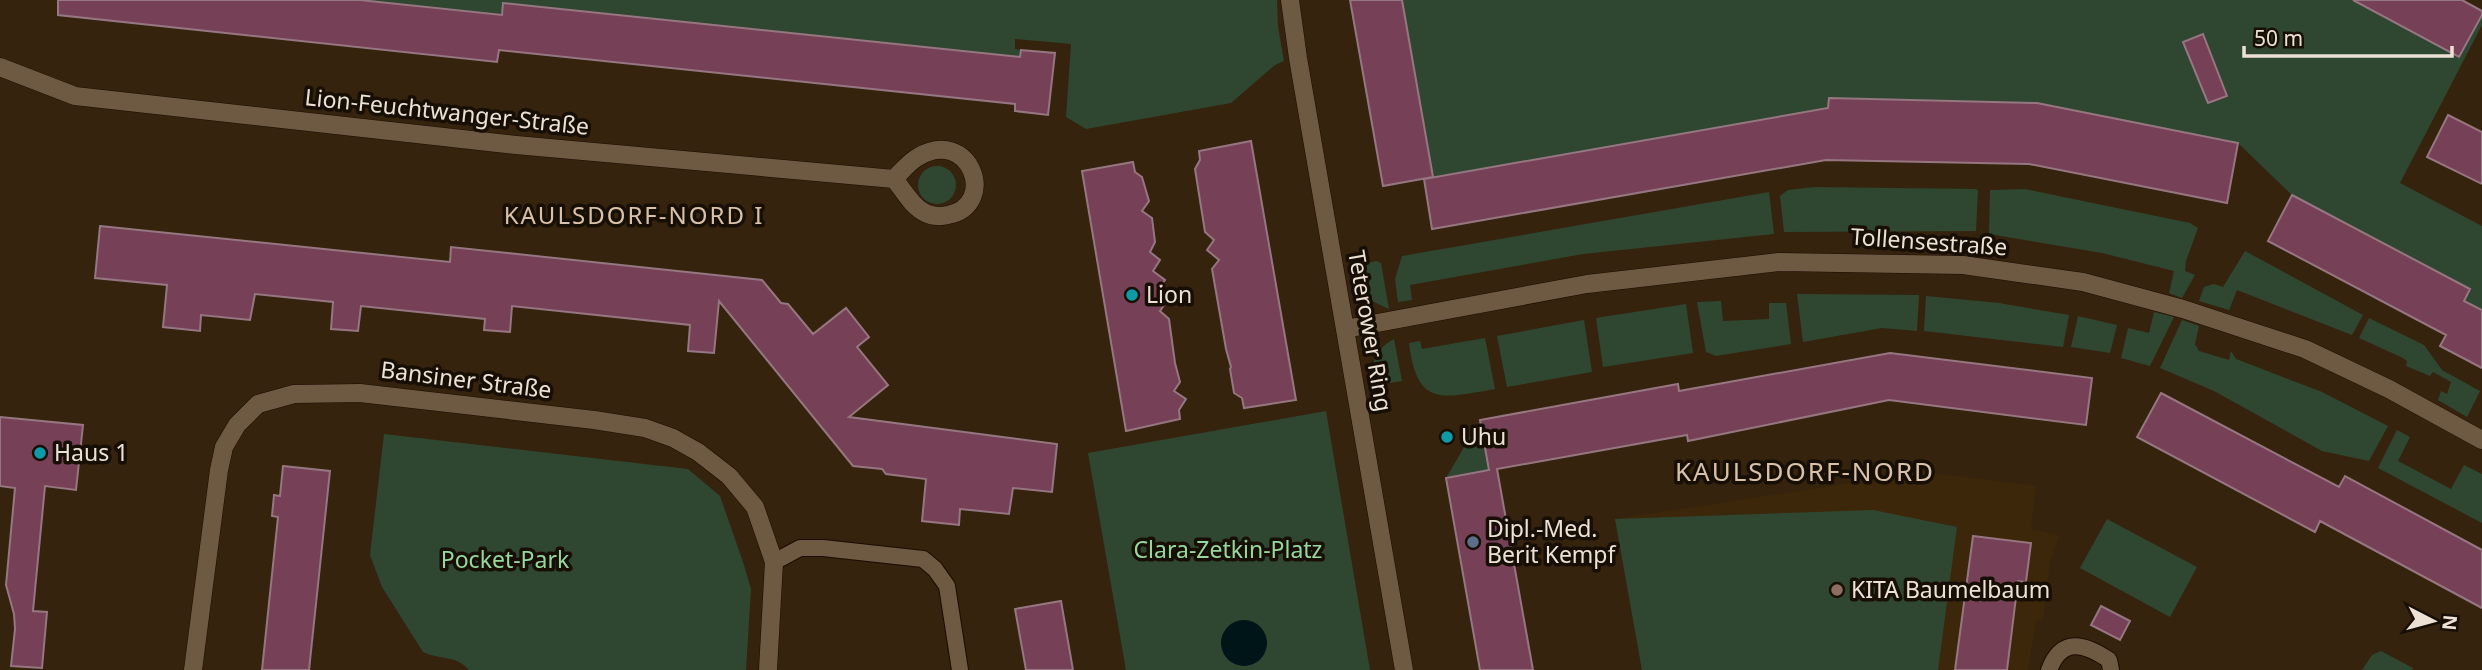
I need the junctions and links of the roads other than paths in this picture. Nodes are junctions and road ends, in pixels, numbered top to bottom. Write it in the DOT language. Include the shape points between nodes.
graph roads {
  1 [pos="1290,0"];
  2 [pos="0,67"];
  3 [pos="894,178"];
  4 [pos="1345,328"];
  5 [pos="2482,440"];
  6 [pos="774,562"];
  7 [pos="193,670"];
  8 [pos="768,670"];
  9 [pos="960,670"];
  10 [pos="1404,670"];
  11 [pos="2049,670"];
  12 [pos="2111,670"];
  1 -- 4 [label="street, Teterower Ring"];
  2 -- 3 [label="street, Lion-Feuchtwanger-Straße" via="75,96 516,145"];
  3 -- 3 [label="street" via="921,211 939,217 957,213 970,202 976,187 971,164 959,153 940,149 918,157"];
  4 -- 5 [label="street, Tollensestraße" via="1587,284 1779,262 1963,265 2083,282 2305,349"];
  4 -- 10 [label="street, Teterower Ring"];
  6 -- 7 [label="street, Bansiner Straße" via="755,506 729,476 698,452 645,428 374,394 294,394 258,404 224,447"];
  6 -- 8 [label="street, Bansiner Straße"];
  6 -- 9 [label="lane" via="800,548 923,559 947,586"];
  11 -- 12 [label="lane" via="2054,656 2073,646 2091,648 2109,660"];
}
